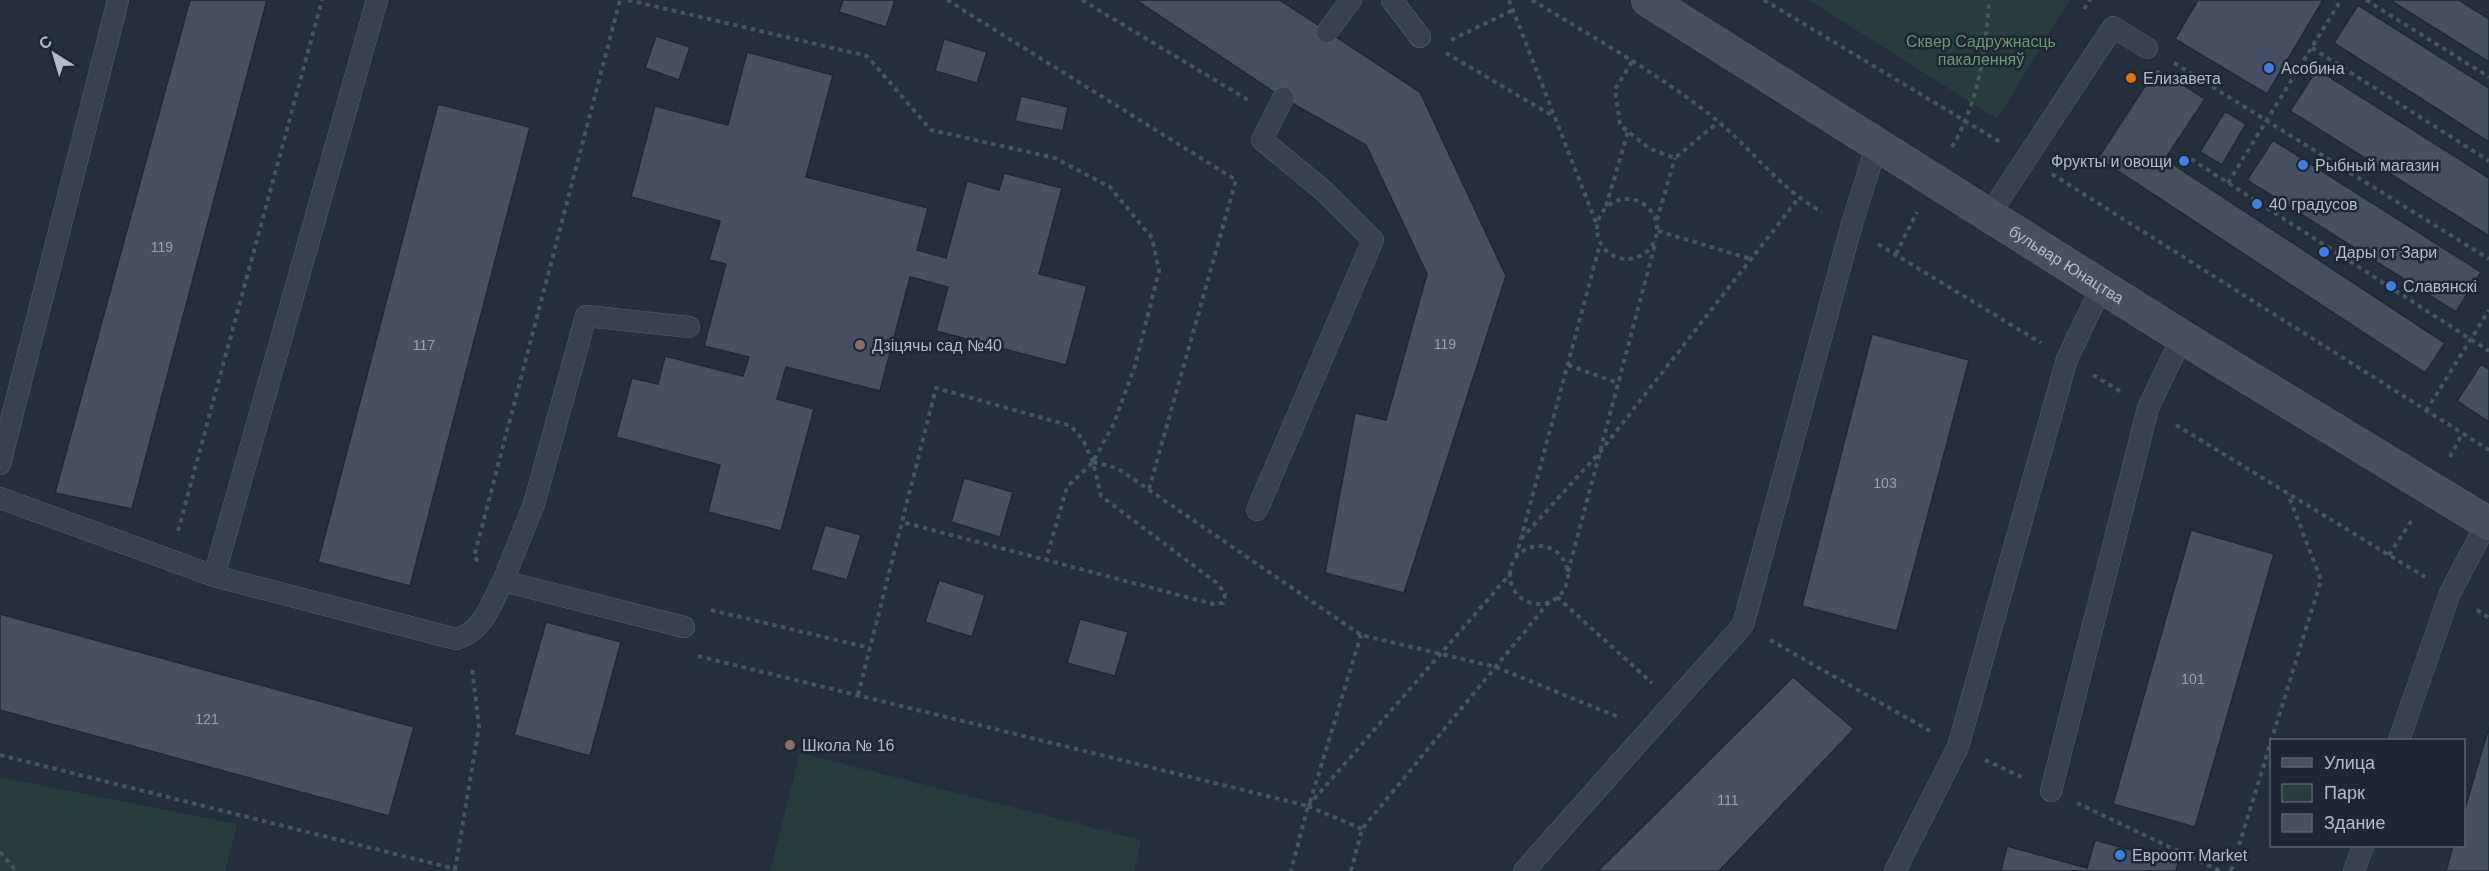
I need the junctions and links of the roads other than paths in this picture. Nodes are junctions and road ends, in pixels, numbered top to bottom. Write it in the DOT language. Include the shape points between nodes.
graph roads {
  1 [pos="118,0"];
  2 [pos="377,0"];
  3 [pos="1351,0"];
  4 [pos="1392,0"];
  5 [pos="1648,0"];
  6 [pos="1327,32"];
  7 [pos="1428,42"];
  8 [pos="2147,48"];
  9 [pos="1278,107"];
  10 [pos="1877,144"];
  11 [pos="1989,215"];
  12 [pos="2102,286"];
  13 [pos="689,327"];
  14 [pos="2182,337"];
  15 [pos="0,464"];
  16 [pos="0,498"];
  17 [pos="1257,510"];
  18 [pos="2488,523"];
  19 [pos="214,576"];
  20 [pos="503,581"];
  21 [pos="684,627"];
  22 [pos="2400,739"];
  23 [pos="2051,791"];
  24 [pos="2363,847"];
  25 [pos="1524,871"];
  26 [pos="1895,871"];
  27 [pos="2354,871"];
  1 -- 15 [label="lane"];
  2 -- 19 [label="lane"];
  3 -- 6 [label="lane"];
  4 -- 7 [label="lane"];
  5 -- 10 [label="street, бульвар Юнацтва"];
  8 -- 11 [label="lane" via="2113,27"];
  9 -- 17 [label="lane" via="1262,140 1325,192 1373,240"];
  10 -- 11 [label="street, бульвар Юнацтва"];
  10 -- 25 [label="lane" via="1743,625"];
  11 -- 12 [label="street, бульвар Юнацтва"];
  12 -- 14 [label="street, бульвар Юнацтва"];
  12 -- 26 [label="lane" via="2067,359 1958,747"];
  13 -- 20 [label="lane" via="586,316 534,504"];
  14 -- 18 [label="street, бульвар Юнацтва"];
  14 -- 23 [label="lane" via="2148,408"];
  16 -- 19 [label="lane"];
  18 -- 22 [label="lane" via="2450,592"];
  19 -- 20 [label="lane" via="456,639 469,636 480,625"];
  20 -- 21 [label="lane"];
  24 -- 27 [label="lane"];
}
